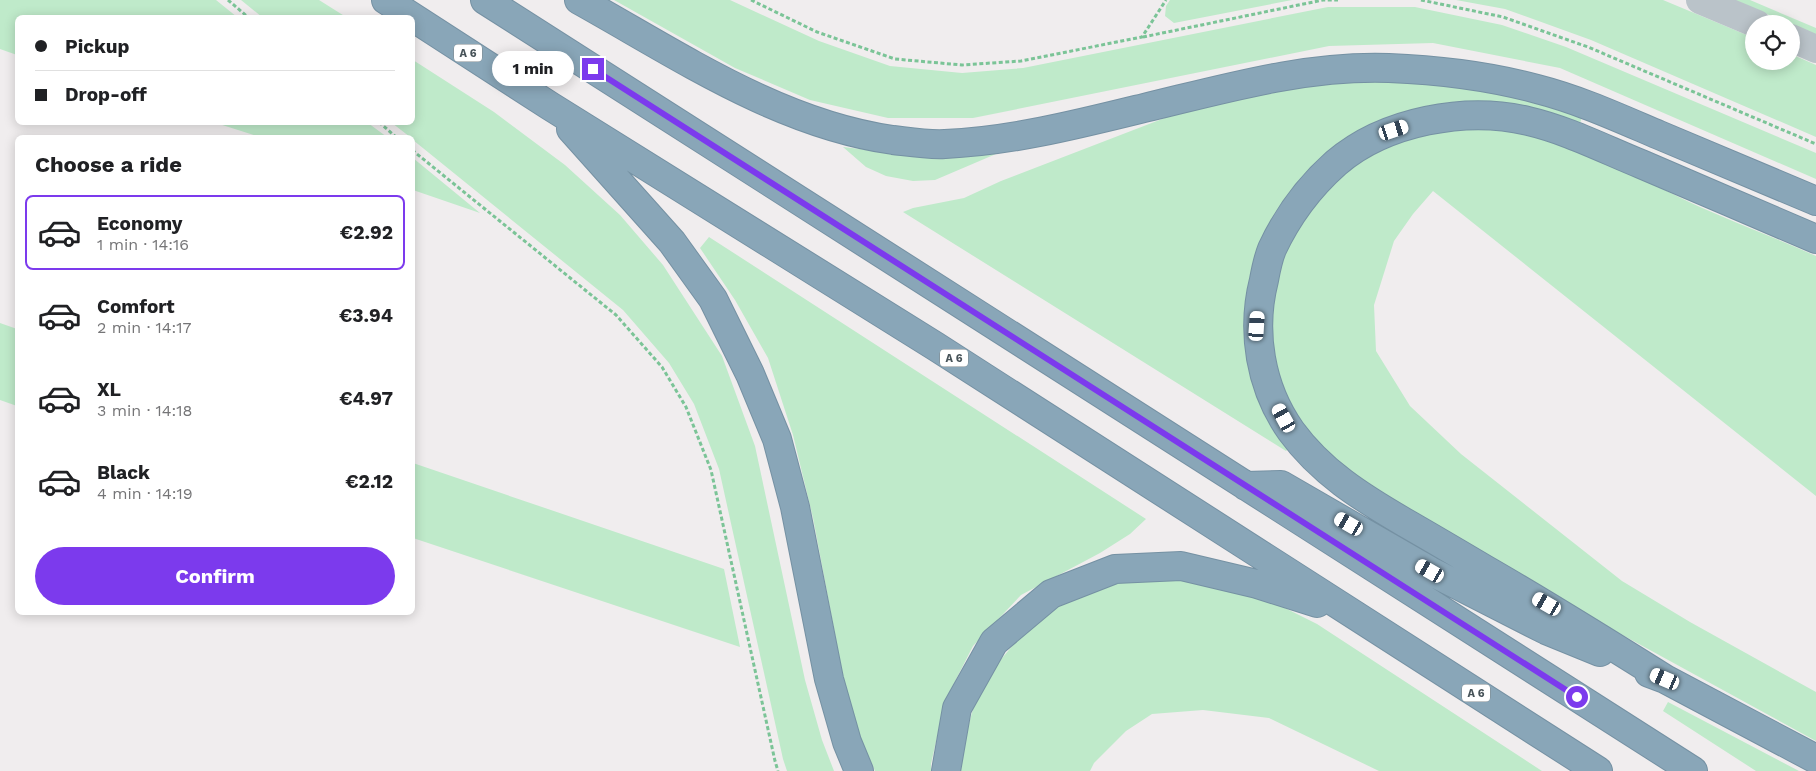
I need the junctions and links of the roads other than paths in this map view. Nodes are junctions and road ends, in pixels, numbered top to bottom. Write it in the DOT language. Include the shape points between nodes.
graph roads {
  1 [pos="386,0"];
  2 [pos="485,0"];
  3 [pos="579,0"];
  4 [pos="1700,0"];
  5 [pos="409,15"];
  6 [pos="415,19"];
  7 [pos="1745,19"];
  8 [pos="1800,42"];
  9 [pos="1816,49"];
  10 [pos="550,106"];
  11 [pos="1816,201"];
  12 [pos="1816,239"];
  13 [pos="1246,486"];
  14 [pos="1355,615"];
  15 [pos="1665,679"];
  16 [pos="1816,759"];
  17 [pos="859,771"];
  18 [pos="946,771"];
  19 [pos="1598,771"];
  20 [pos="1693,771"];
  1 -- 5 [label="highway, A 6"];
  2 -- 13 [label="highway"];
  3 -- 11 [label="highway" via="725,82 797,115 864,136 943,144 1012,137 1293,75 1376,68 1438,71 1488,77 1583,102"];
  4 -- 7 [label="lane"];
  6 -- 10 [label="highway, A 6"];
  8 -- 9 [label="lane"];
  10 -- 14 [label="highway, A 6" via="944,351"];
  10 -- 17 [label="highway" via="672,242 713,299 750,374 777,439 795,507 829,679"];
  12 -- 15 [label="highway" via="1566,133 1521,119 1457,115 1431,118 1394,130 1337,162 1290,216 1270,256 1259,298 1257,326 1261,358 1269,390 1291,430 1311,454 1328,472 1369,501 1563,614"];
  13 -- 15 [label="highway" via="1281,485 1430,571 1546,630"];
  13 -- 20 [label="highway"];
  14 -- 18 [label="highway" via="1257,584 1181,566 1116,569 1051,594 994,642 957,708"];
  14 -- 19 [label="highway, A 6"];
  15 -- 16 [label="highway"];
}
